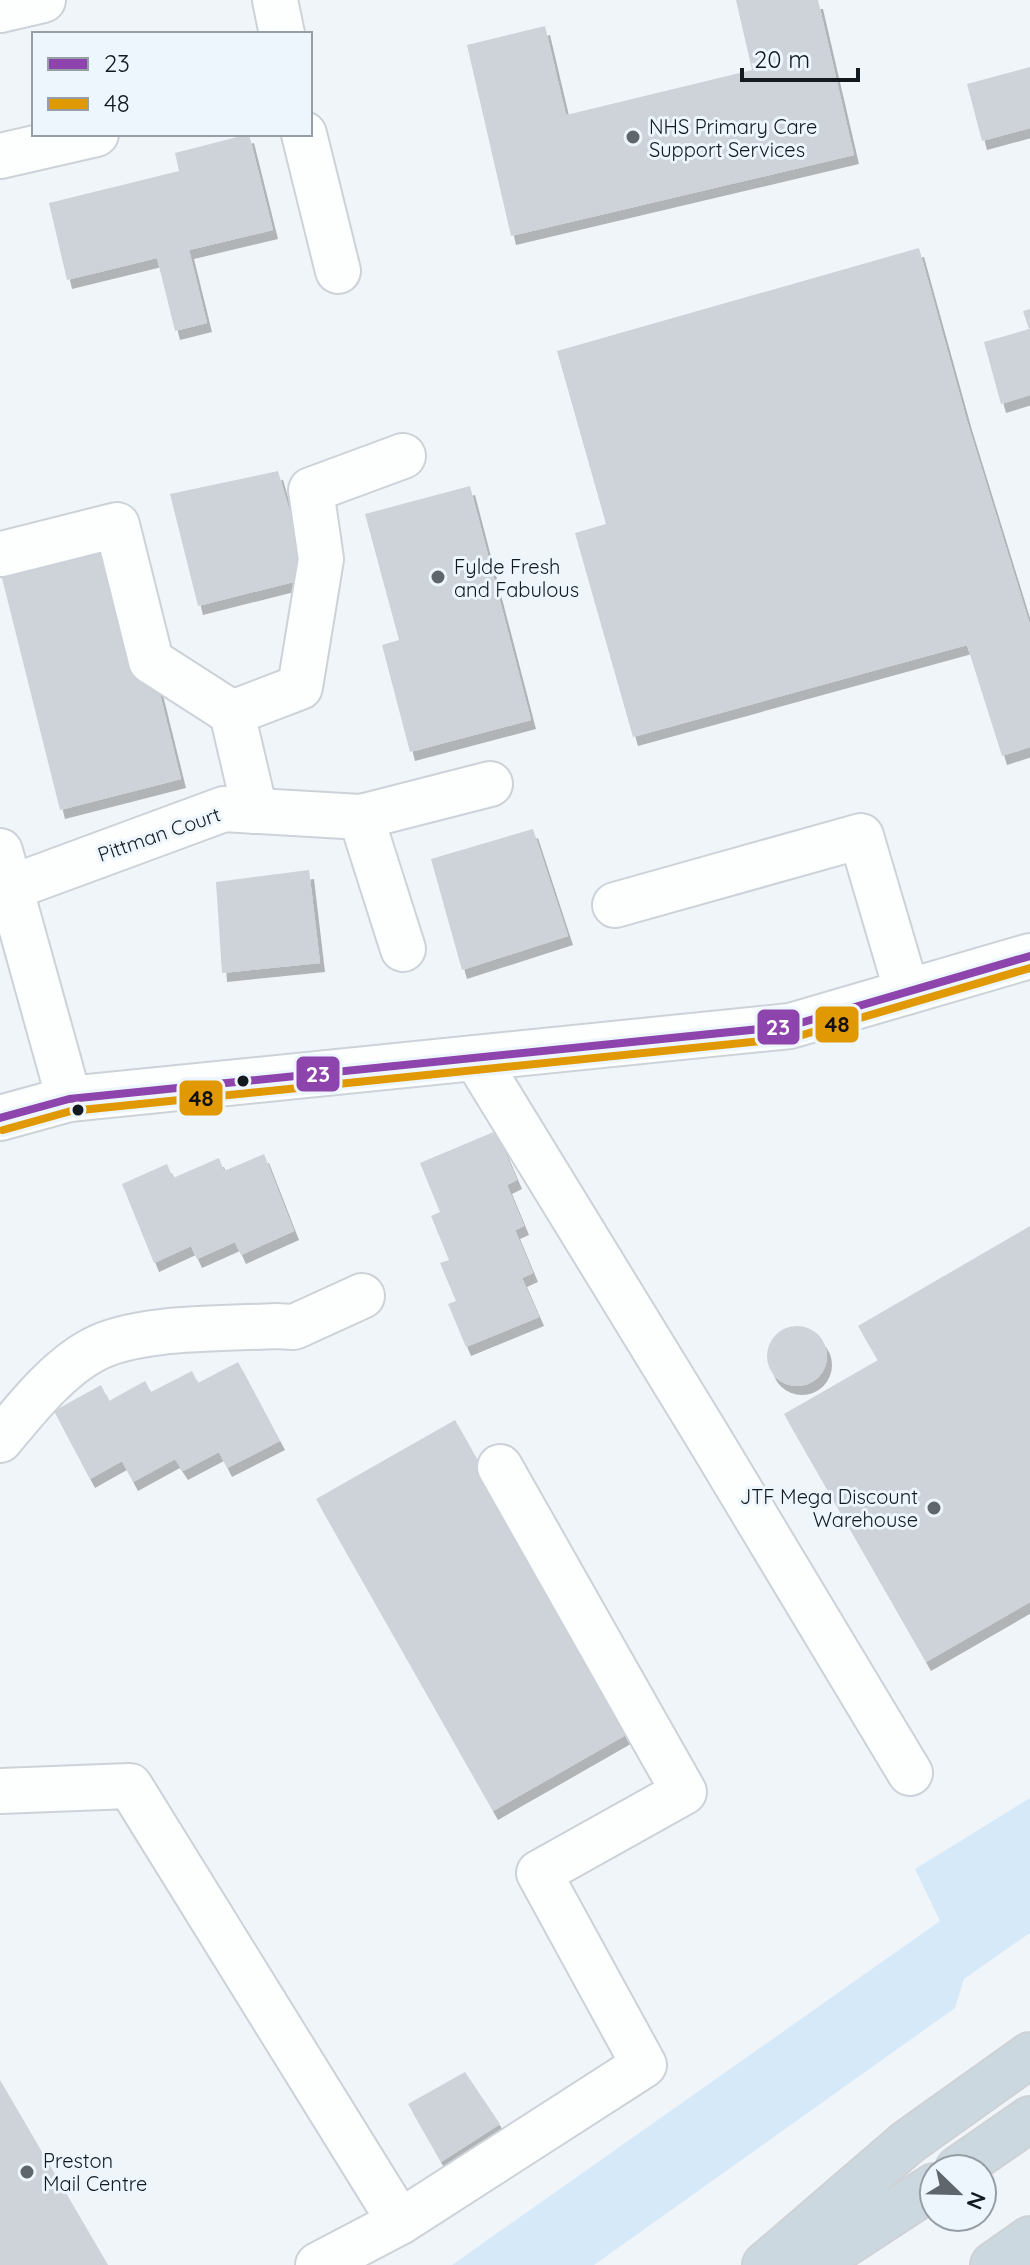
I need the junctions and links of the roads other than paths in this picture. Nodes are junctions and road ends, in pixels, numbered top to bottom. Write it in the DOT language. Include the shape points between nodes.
graph roads {
  1 [pos="43,0"];
  2 [pos="275,0"];
  3 [pos="0,10"];
  4 [pos="282,32"];
  5 [pos="87,136"];
  6 [pos="304,136"];
  7 [pos="0,156"];
  8 [pos="338,271"];
  9 [pos="403,456"];
  10 [pos="2,554"];
  11 [pos="232,713"];
  12 [pos="490,784"];
  13 [pos="255,811"];
  14 [pos="361,817"];
  15 [pos="5,869"];
  16 [pos="615,905"];
  17 [pos="12,942"];
  18 [pos="403,949"];
  19 [pos="1030,956"];
  20 [pos="907,992"];
  21 [pos="476,1058"];
  22 [pos="69,1099"];
  23 [pos="0,1118"];
  24 [pos="362,1296"];
  25 [pos="0,1440"];
  26 [pos="500,1467"];
  27 [pos="910,1773"];
  28 [pos="0,1791"];
  29 [pos="1030,2055"];
  30 [pos="1030,2119"];
  31 [pos="981,2153"];
  32 [pos="918,2196"];
  33 [pos="400,2222"];
  34 [pos="1030,2239"];
  35 [pos="318,2265"];
  36 [pos="765,2265"];
  37 [pos="813,2265"];
  38 [pos="993,2265"];
  1 -- 3 [label="street"];
  2 -- 4 [label="street"];
  5 -- 7 [label="street"];
  6 -- 8 [label="street"];
  9 -- 11 [label="street" via="311,490 321,559 300,687"];
  10 -- 11 [label="street" via="117,525 151,661"];
  11 -- 13 [label="street"];
  12 -- 14 [label="street, Pittman Court"];
  13 -- 14 [label="street, Pittman Court"];
  13 -- 15 [label="street, Pittman Court" via="224,809"];
  14 -- 18 [label="street"];
  15 -- 17 [label="street, Pittman Court"];
  16 -- 20 [label="street" via="861,836"];
  17 -- 22 [label="street, Pittman Court"];
  19 -- 20 [label="street"];
  20 -- 21 [label="street" via="790,1026"];
  21 -- 22 [label="street"];
  21 -- 27 [label="street"];
  22 -- 23 [label="street"];
  24 -- 25 [label="street" via="294,1327 121,1338 91,1350 45,1387"];
  26 -- 33 [label="street" via="684,1792 539,1873 644,2065"];
  28 -- 33 [label="street" via="130,1786"];
  29 -- 36 [label="highway" via="908,2142"];
  30 -- 31 [label="highway"];
  32 -- 37 [label="highway"];
  33 -- 35 [label="street"];
  34 -- 38 [label="highway"];
}
